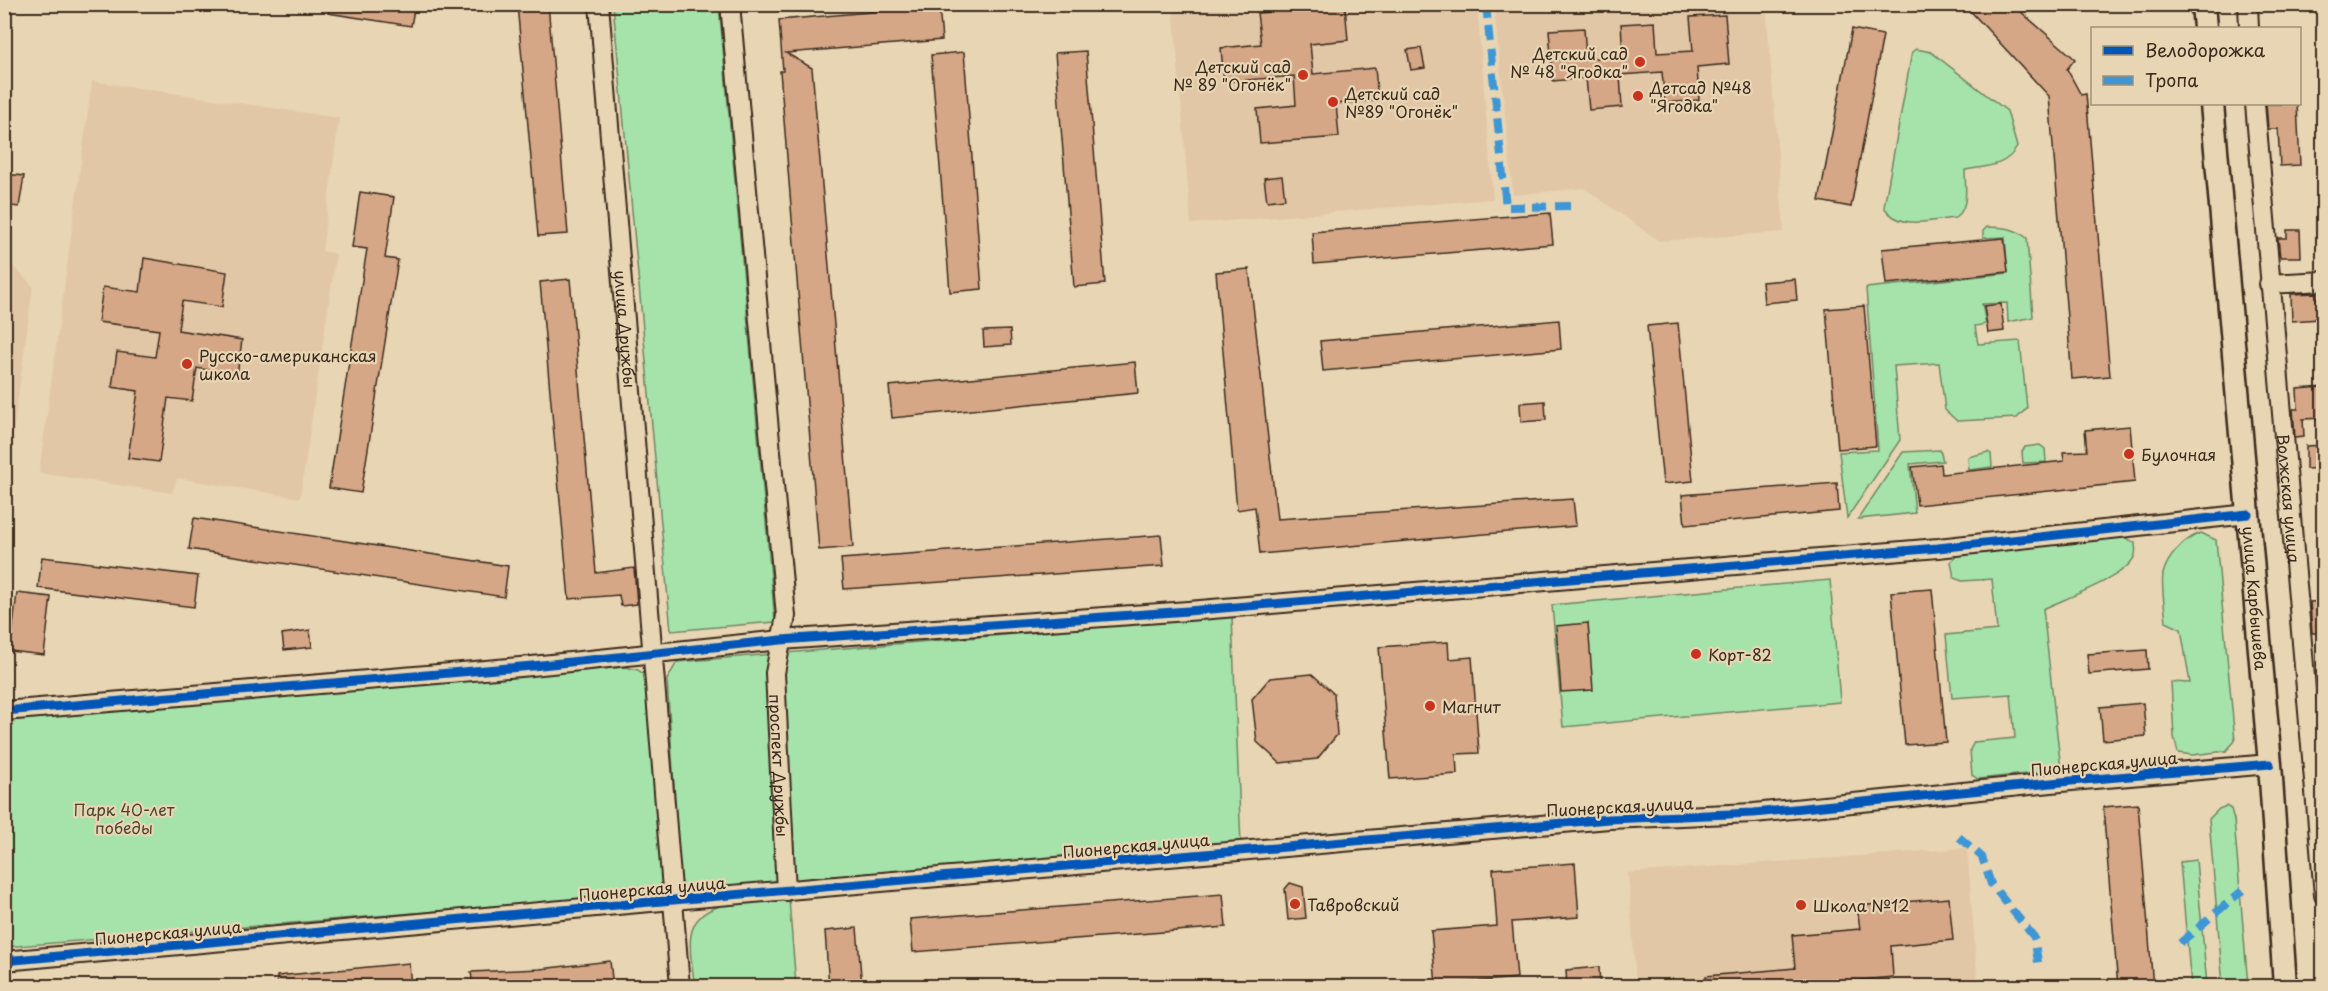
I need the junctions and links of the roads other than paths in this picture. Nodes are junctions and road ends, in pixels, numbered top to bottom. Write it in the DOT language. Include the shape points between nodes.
graph roads {
  1 [pos="599,4"];
  2 [pos="730,4"];
  3 [pos="2203,4"];
  4 [pos="2248,4"];
  5 [pos="2205,27"];
  6 [pos="2249,27"];
  7 [pos="2212,105"];
  8 [pos="2255,105"];
  9 [pos="2324,281"];
  10 [pos="2269,284"];
  11 [pos="2248,514"];
  12 [pos="781,640"];
  13 [pos="653,653"];
  14 [pos="4,711"];
  15 [pos="2270,764"];
  16 [pos="786,891"];
  17 [pos="2324,895"];
  18 [pos="673,900"];
  19 [pos="4,961"];
  20 [pos="680,987"];
  21 [pos="2285,987"];
  1 -- 13 [label="street, улица Дружбы"];
  2 -- 12 [label="street" via="783,575 786,616"];
  3 -- 5 [label="street"];
  4 -- 6 [label="street"];
  7 -- 11 [label="street, улица Карбышева"];
  8 -- 10 [label="street, Волжская улица"];
  9 -- 10 [label="street"];
  10 -- 17 [label="street, Волжская улица"];
  11 -- 12 [label="street" via="1915,550 1210,610"];
  11 -- 15 [label="street, улица Карбышева"];
  12 -- 13 [label="street"];
  12 -- 16 [label="street, проспект Дружбы" via="775,673"];
  13 -- 14 [label="street"];
  13 -- 18 [label="street"];
  15 -- 16 [label="street, Пионерская улица" via="1754,813 1608,819"];
  15 -- 21 [label="street, улица Карбышева"];
  16 -- 18 [label="street, Пионерская улица"];
  18 -- 19 [label="street, Пионерская улица"];
  18 -- 20 [label="street"];
}
